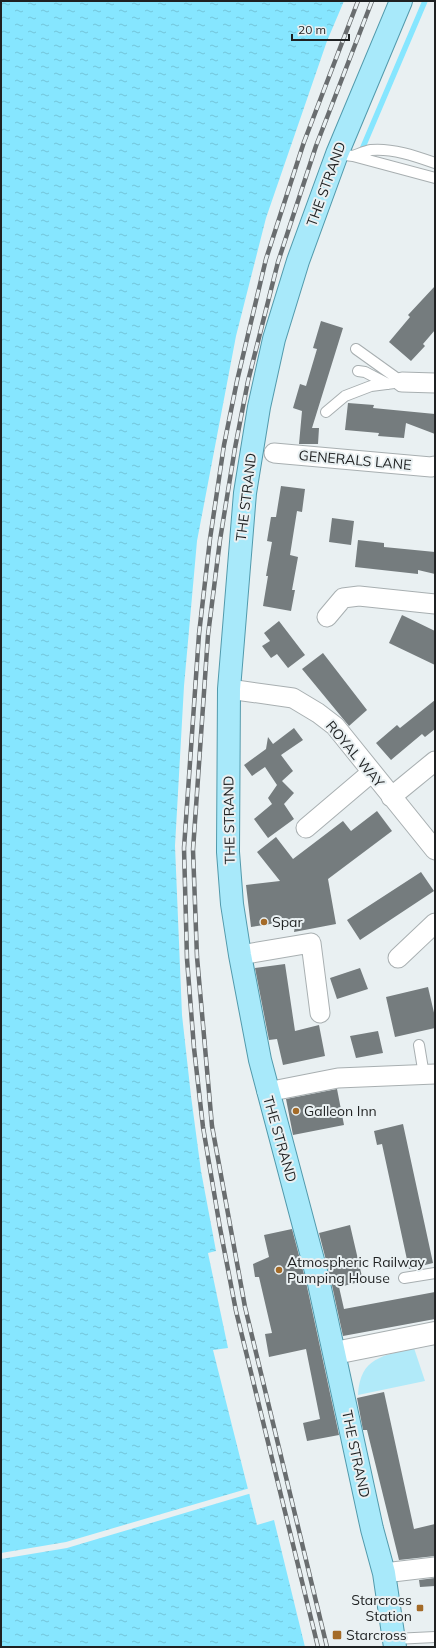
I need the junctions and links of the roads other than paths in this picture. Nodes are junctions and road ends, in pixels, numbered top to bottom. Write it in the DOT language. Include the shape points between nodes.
graph roads {
  1 [pos="401,1"];
  2 [pos="345,155"];
  3 [pos="435,163"];
  4 [pos="435,178"];
  5 [pos="356,349"];
  6 [pos="358,371"];
  7 [pos="395,383"];
  8 [pos="435,383"];
  9 [pos="326,412"];
  10 [pos="274,453"];
  11 [pos="435,466"];
  12 [pos="435,604"];
  13 [pos="327,617"];
  14 [pos="229,690"];
  15 [pos="435,761"];
  16 [pos="372,772"];
  17 [pos="391,797"];
  18 [pos="306,828"];
  19 [pos="435,850"];
  20 [pos="435,923"];
  21 [pos="240,955"];
  22 [pos="398,958"];
  23 [pos="320,1013"];
  24 [pos="419,1045"];
  25 [pos="430,1075"];
  26 [pos="267,1092"];
  27 [pos="435,1273"];
  28 [pos="404,1278"];
  29 [pos="435,1333"];
  30 [pos="335,1353"];
  31 [pos="435,1567"];
  32 [pos="384,1573"];
  33 [pos="435,1637"];
  34 [pos="395,1643"];
  1 -- 2 [label="main road, THE STRAND"];
  2 -- 3 [label="lane" via="370,150 386,151"];
  2 -- 4 [label="lane"];
  2 -- 14 [label="main road, THE STRAND" via="294,275 274,339 259,407 244,493"];
  5 -- 7 [label="lane"];
  6 -- 7 [label="lane"];
  7 -- 8 [label="street"];
  7 -- 9 [label="lane" via="371,386 345,396"];
  10 -- 11 [label="street, GENERALS LANE" via="431,468"];
  12 -- 13 [label="street" via="359,596 343,598"];
  14 -- 16 [label="street, ROYAL WAY" via="293,698 302,703 335,726"];
  14 -- 21 [label="main road, THE STRAND" via="228,852 232,904"];
  15 -- 17 [label="street"];
  16 -- 17 [label="street, ROYAL WAY"];
  16 -- 18 [label="street"];
  17 -- 19 [label="street, ROYAL WAY"];
  20 -- 22 [label="street"];
  21 -- 23 [label="street" via="311,943"];
  21 -- 26 [label="main road, THE STRAND"];
  24 -- 25 [label="lane"];
  25 -- 26 [label="street" via="338,1078"];
  26 -- 30 [label="main road, THE STRAND" via="306,1233"];
  27 -- 28 [label="lane"];
  29 -- 30 [label="street"];
  30 -- 32 [label="main road, THE STRAND" via="372,1529"];
  31 -- 32 [label="street"];
  32 -- 34 [label="main road, THE STRAND"];
  33 -- 34 [label="lane"];
}
